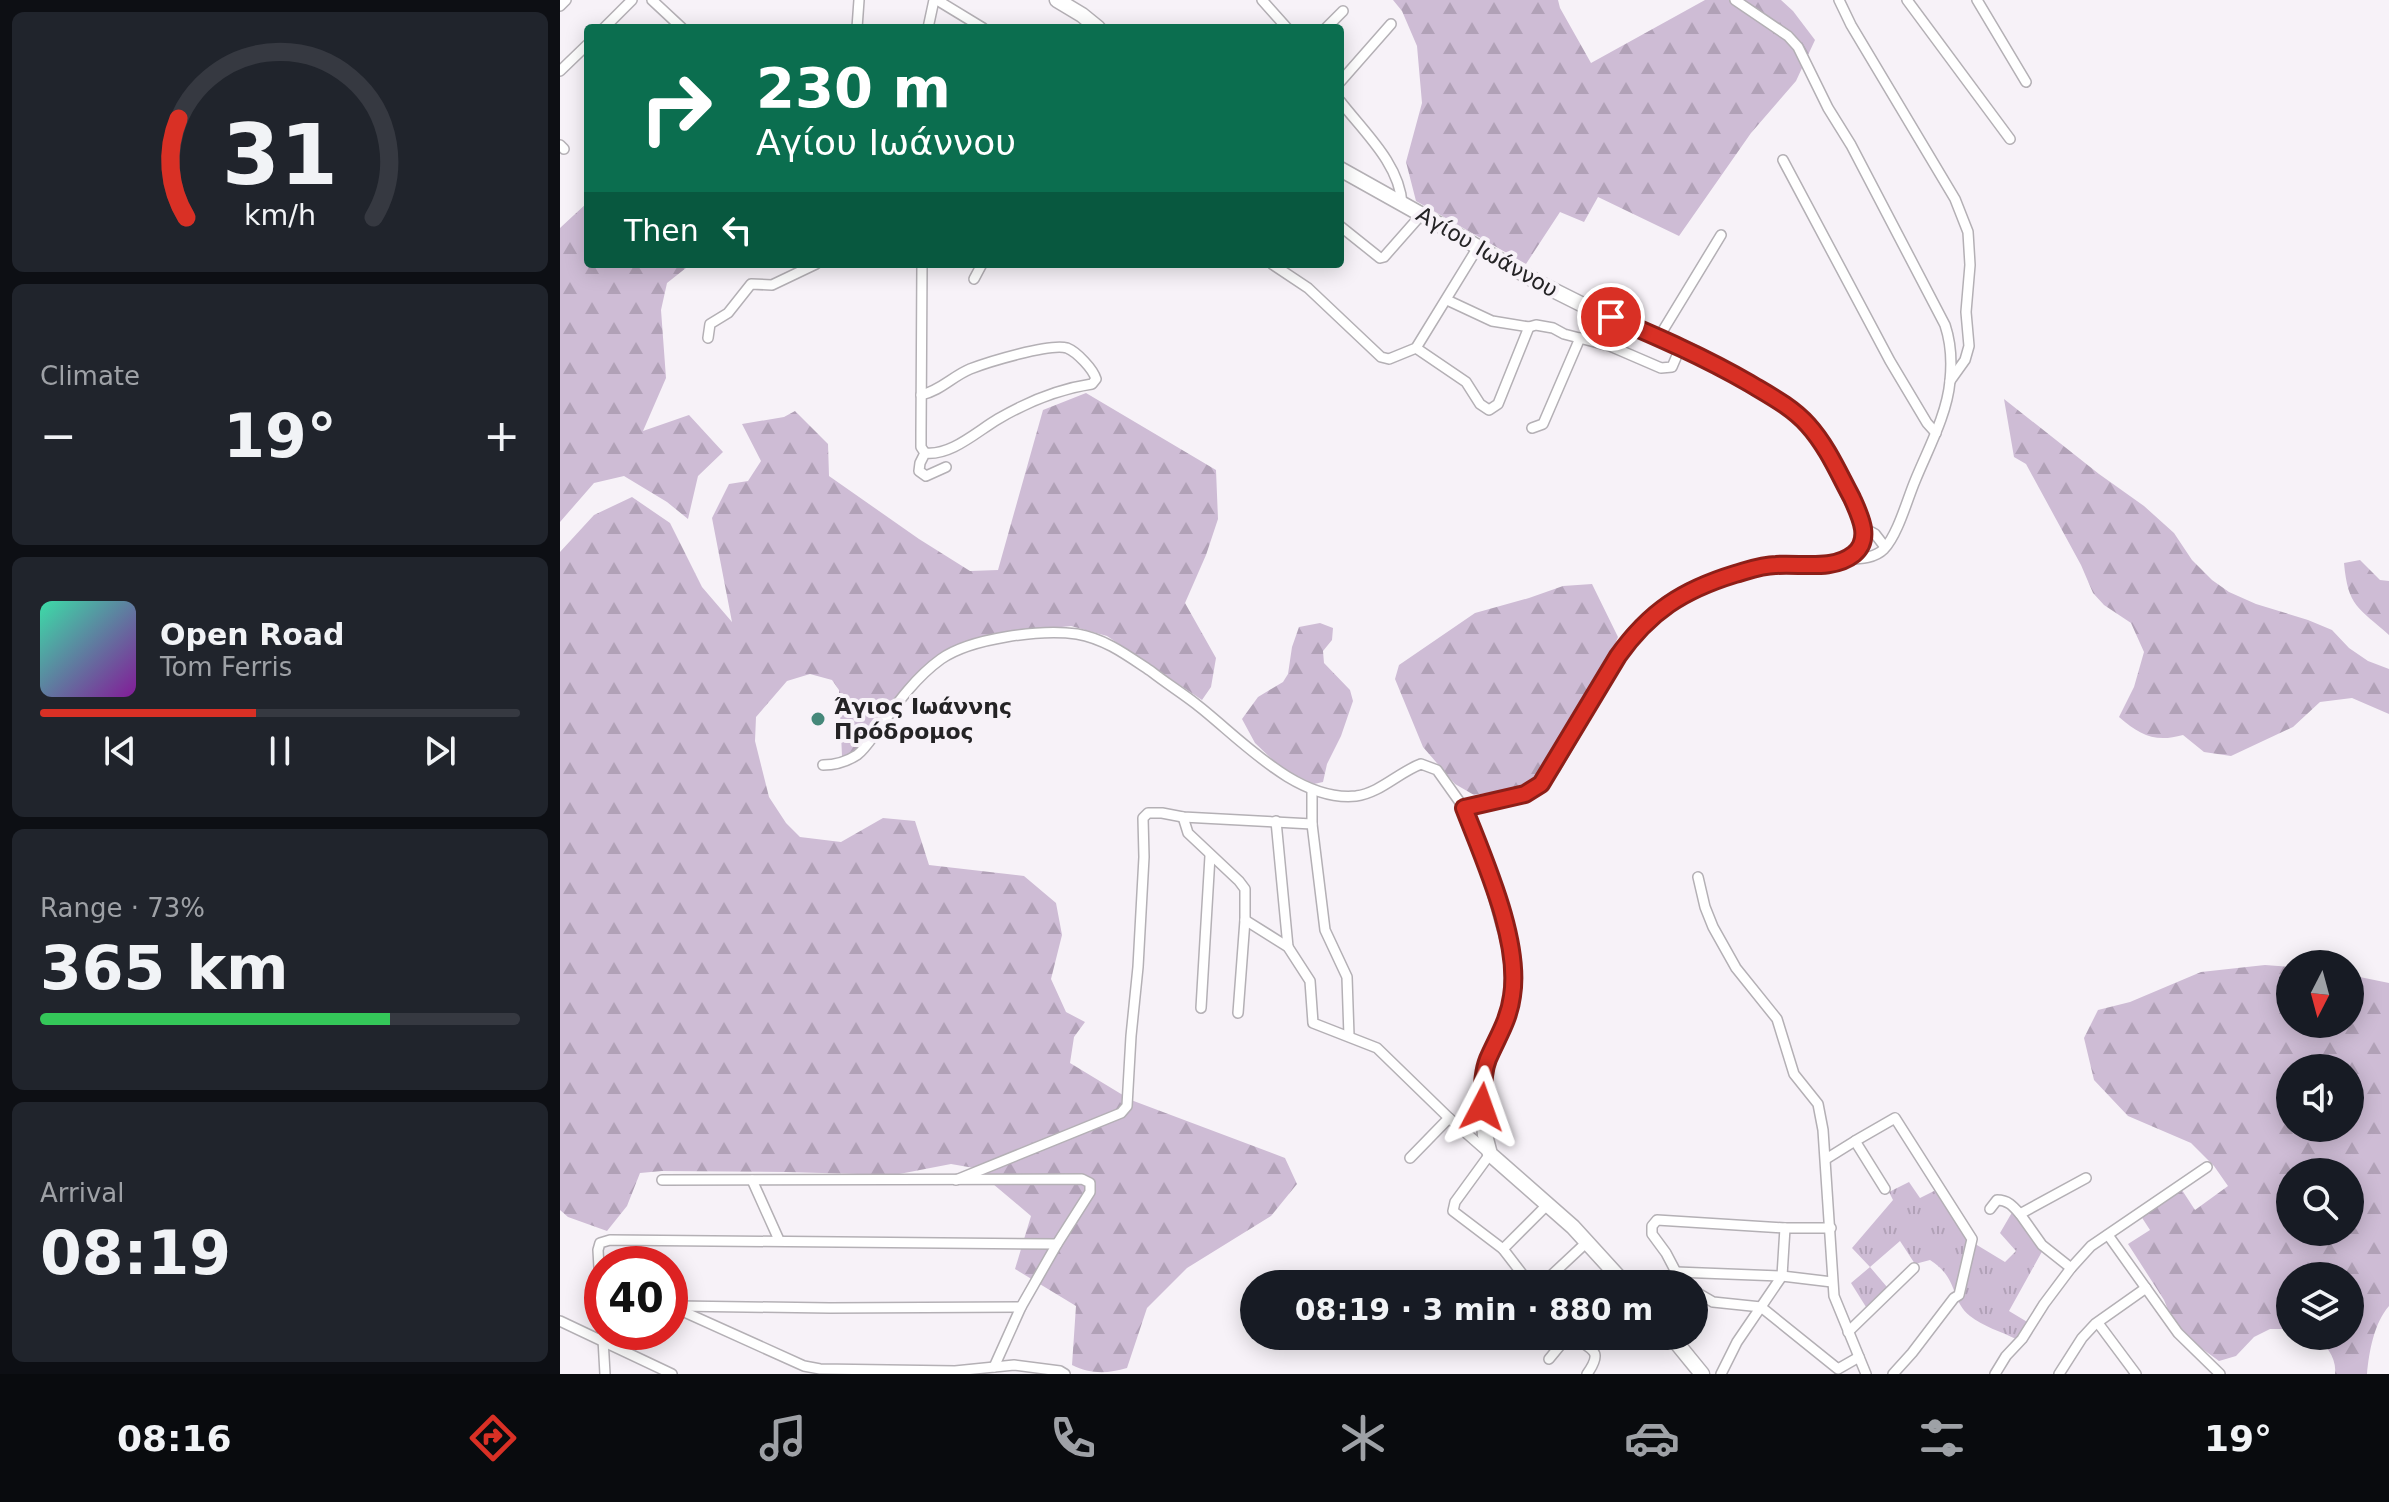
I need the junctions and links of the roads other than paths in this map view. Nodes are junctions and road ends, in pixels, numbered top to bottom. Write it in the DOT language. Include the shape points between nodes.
graph roads {
  1 [pos="566,0"];
  2 [pos="632,0"];
  3 [pos="652,0"];
  4 [pos="859,0"];
  5 [pos="935,0"];
  6 [pos="1057,0"];
  7 [pos="1262,0"];
  8 [pos="1735,0"];
  9 [pos="1839,0"];
  10 [pos="1907,0"];
  11 [pos="1977,0"];
  12 [pos="560,6"];
  13 [pos="1343,11"];
  14 [pos="608,24"];
  15 [pos="674,24"];
  16 [pos="857,24"];
  17 [pos="929,24"];
  18 [pos="976,24"];
  19 [pos="1092,24"];
  20 [pos="1283,24"];
  21 [pos="1330,24"];
  22 [pos="1391,24"];
  23 [pos="584,48"];
  24 [pos="560,71"];
  25 [pos="1344,77"];
  26 [pos="2026,82"];
  27 [pos="1344,106"];
  28 [pos="2010,139"];
  29 [pos="1783,160"];
  30 [pos="1344,171"];
  31 [pos="1402,204"];
  32 [pos="1421,215"];
  33 [pos="1344,229"];
  34 [pos="1721,235"];
  35 [pos="1478,247"];
  36 [pos="808,268"];
  37 [pos="922,268"];
  38 [pos="980,268"];
  39 [pos="1278,268"];
  40 [pos="974,279"];
  41 [pos="1447,300"];
  42 [pos="1529,327"];
  43 [pos="1659,337"];
  44 [pos="708,338"];
  45 [pos="1580,338"];
  46 [pos="1681,346"];
  47 [pos="1416,348"];
  48 [pos="1950,381"];
  49 [pos="921,395"];
  50 [pos="1532,428"];
  51 [pos="1936,433"];
  52 [pos="925,453"];
  53 [pos="946,467"];
  54 [pos="1864,528"];
  55 [pos="1885,547"];
  56 [pos="1846,559"];
  57 [pos="823,765"];
  58 [pos="1312,790"];
  59 [pos="1464,808"];
  60 [pos="1183,817"];
  61 [pos="1276,821"];
  62 [pos="1312,824"];
  63 [pos="1210,856"];
  64 [pos="1698,877"];
  65 [pos="1245,920"];
  66 [pos="1288,947"];
  67 [pos="1201,1008"];
  68 [pos="1238,1013"];
  69 [pos="1349,1036"];
  70 [pos="1449,1118"];
  71 [pos="1855,1141"];
  72 [pos="1490,1154"];
  73 [pos="1410,1158"];
  74 [pos="1826,1159"];
  75 [pos="2207,1167"];
  76 [pos="2086,1178"];
  77 [pos="662,1180"];
  78 [pos="752,1180"];
  79 [pos="956,1180"];
  80 [pos="1885,1189"];
  81 [pos="1548,1204"];
  82 [pos="1990,1209"];
  83 [pos="2020,1214"];
  84 [pos="1785,1228"];
  85 [pos="1831,1228"];
  86 [pos="2108,1235"];
  87 [pos="779,1240"];
  88 [pos="1587,1242"];
  89 [pos="1057,1244"];
  90 [pos="599,1246"];
  91 [pos="1503,1249"];
  92 [pos="1914,1268"];
  93 [pos="2071,1268"];
  94 [pos="1519,1270"];
  95 [pos="1557,1270"];
  96 [pos="1611,1270"];
  97 [pos="1675,1270"];
  98 [pos="1708,1273"];
  99 [pos="1782,1276"];
  100 [pos="1832,1282"];
  101 [pos="2146,1288"];
  102 [pos="1708,1299"];
  103 [pos="688,1306"];
  104 [pos="1021,1307"];
  105 [pos="1761,1307"];
  106 [pos="688,1314"];
  107 [pos="560,1321"];
  108 [pos="2098,1323"];
  109 [pos="584,1332"];
  110 [pos="1848,1332"];
  111 [pos="603,1350"];
  112 [pos="623,1350"];
  113 [pos="1557,1350"];
  114 [pos="1591,1350"];
  115 [pos="1682,1350"];
  116 [pos="1859,1357"];
  117 [pos="1549,1359"];
  118 [pos="994,1367"];
  119 [pos="605,1374"];
  120 [pos="672,1374"];
  121 [pos="1065,1374"];
  122 [pos="1587,1374"];
  123 [pos="1702,1374"];
  124 [pos="1721,1374"];
  125 [pos="1866,1374"];
  126 [pos="1893,1374"];
  127 [pos="1995,1374"];
  128 [pos="2059,1374"];
  129 [pos="2136,1374"];
  130 [pos="2220,1374"];
  1 -- 12 [label="street"];
  2 -- 14 [label="street"];
  3 -- 15 [label="street"];
  4 -- 16 [label="street"];
  5 -- 17 [label="street"];
  5 -- 18 [label="street"];
  6 -- 19 [label="street"];
  7 -- 20 [label="street"];
  8 -- 48 [label="street" via="1788,36 1805,58 1945,325"];
  9 -- 48 [label="street" via="1955,199 1968,232 1969,346"];
  10 -- 28 [label="street"];
  11 -- 26 [label="street"];
  13 -- 21 [label="street"];
  22 -- 25 [label="street"];
  23 -- 24 [label="street"];
  27 -- 31 [label="street" via="1388,165"];
  29 -- 51 [label="street" via="1890,361"];
  30 -- 31 [label="street, Αγίου Ιωάννου"];
  31 -- 32 [label="street, Αγίου Ιωάννου"];
  32 -- 33 [label="street" via="1380,258"];
  32 -- 35 [label="street, Αγίου Ιωάννου"];
  34 -- 43 [label="street"];
  35 -- 41 [label="street"];
  35 -- 43 [label="street, Αγίου Ιωάννου" via="1587,307"];
  36 -- 44 [label="street" via="772,285 751,284 728,313 710,324"];
  37 -- 49 [label="street"];
  38 -- 40 [label="street"];
  39 -- 47 [label="street" via="1308,288 1385,359"];
  41 -- 42 [label="street" via="1492,321"];
  41 -- 47 [label="street"];
  42 -- 45 [label="street"];
  42 -- 47 [label="street" via="1498,404 1489,410 1466,382"];
  43 -- 46 [label="street, Αγίου Ιωάννου"];
  45 -- 46 [label="street" via="1666,369"];
  45 -- 50 [label="street" via="1543,424"];
  46 -- 54 [label="street, Αγίου Ιωάννου" via="1767,393 1808,425"];
  48 -- 51 [label="street"];
  49 -- 52 [label="street"];
  49 -- 52 [label="street" via="970,369 1058,348 1073,352 1096,379 1030,403 944,451"];
  51 -- 55 [label="street"];
  52 -- 53 [label="street" via="922,475"];
  54 -- 55 [label="street"];
  54 -- 56 [label="street" via="1859,549"];
  55 -- 56 [label="street" via="1871,557"];
  56 -- 59 [label="street" via="1762,566 1667,604 1632,636 1541,784 1525,794"];
  57 -- 58 [label="street" via="860,753 908,690 943,658 990,639 1074,634 1100,639 1133,659 1276,769"];
  58 -- 59 [label="street" via="1358,796 1421,764 1437,770"];
  58 -- 62 [label="street"];
  59 -- 72 [label="street" via="1512,955 1507,1018 1485,1068 1482,1107"];
  60 -- 61 [label="street"];
  60 -- 63 [label="street" via="1188,833"];
  60 -- 79 [label="street" via="1148,813 1143,818 1127,1106 1121,1113"];
  61 -- 62 [label="street"];
  61 -- 66 [label="street"];
  62 -- 69 [label="street" via="1325,930 1347,977"];
  63 -- 65 [label="street" via="1245,889"];
  63 -- 67 [label="street"];
  64 -- 74 [label="street" via="1713,927 1736,968 1777,1019 1794,1074 1818,1104"];
  65 -- 66 [label="street"];
  65 -- 68 [label="street"];
  66 -- 69 [label="street" via="1310,981 1313,1023"];
  69 -- 70 [label="street" via="1377,1048"];
  70 -- 72 [label="street"];
  70 -- 73 [label="street"];
  71 -- 74 [label="street"];
  71 -- 80 [label="street"];
  71 -- 126 [label="street" via="1895,1118 1972,1239 1959,1295"];
  72 -- 81 [label="street"];
  72 -- 91 [label="street" via="1452,1207"];
  74 -- 85 [label="street"];
  75 -- 86 [label="street"];
  76 -- 83 [label="street"];
  77 -- 78 [label="street"];
  78 -- 79 [label="street"];
  78 -- 87 [label="street"];
  79 -- 89 [label="street" via="1090,1183 1090,1192"];
  81 -- 88 [label="street"];
  81 -- 91 [label="street"];
  82 -- 83 [label="street" via="2004,1200"];
  83 -- 93 [label="street" via="2042,1245"];
  84 -- 85 [label="street"];
  84 -- 97 [label="street" via="1657,1220 1652,1234"];
  84 -- 99 [label="street"];
  85 -- 100 [label="street"];
  86 -- 93 [label="street"];
  86 -- 101 [label="street"];
  87 -- 89 [label="street"];
  87 -- 90 [label="street" via="610,1240"];
  88 -- 95 [label="street"];
  88 -- 96 [label="street"];
  89 -- 104 [label="street"];
  91 -- 94 [label="street"];
  92 -- 110 [label="street"];
  93 -- 127 [label="street"];
  98 -- 99 [label="street"];
  99 -- 100 [label="street"];
  99 -- 105 [label="street"];
  100 -- 110 [label="street"];
  101 -- 108 [label="street"];
  101 -- 130 [label="street" via="2178,1333"];
  102 -- 105 [label="street"];
  103 -- 104 [label="street"];
  104 -- 118 [label="street"];
  105 -- 116 [label="street" via="1838,1369"];
  105 -- 124 [label="street"];
  106 -- 118 [label="street" via="820,1369"];
  107 -- 109 [label="street"];
  108 -- 128 [label="street"];
  108 -- 129 [label="street"];
  110 -- 116 [label="street"];
  111 -- 119 [label="street"];
  112 -- 120 [label="street"];
  113 -- 117 [label="street"];
  114 -- 122 [label="street" via="1597,1357"];
  115 -- 123 [label="street"];
  116 -- 125 [label="street"];
  118 -- 121 [label="street"];
}
